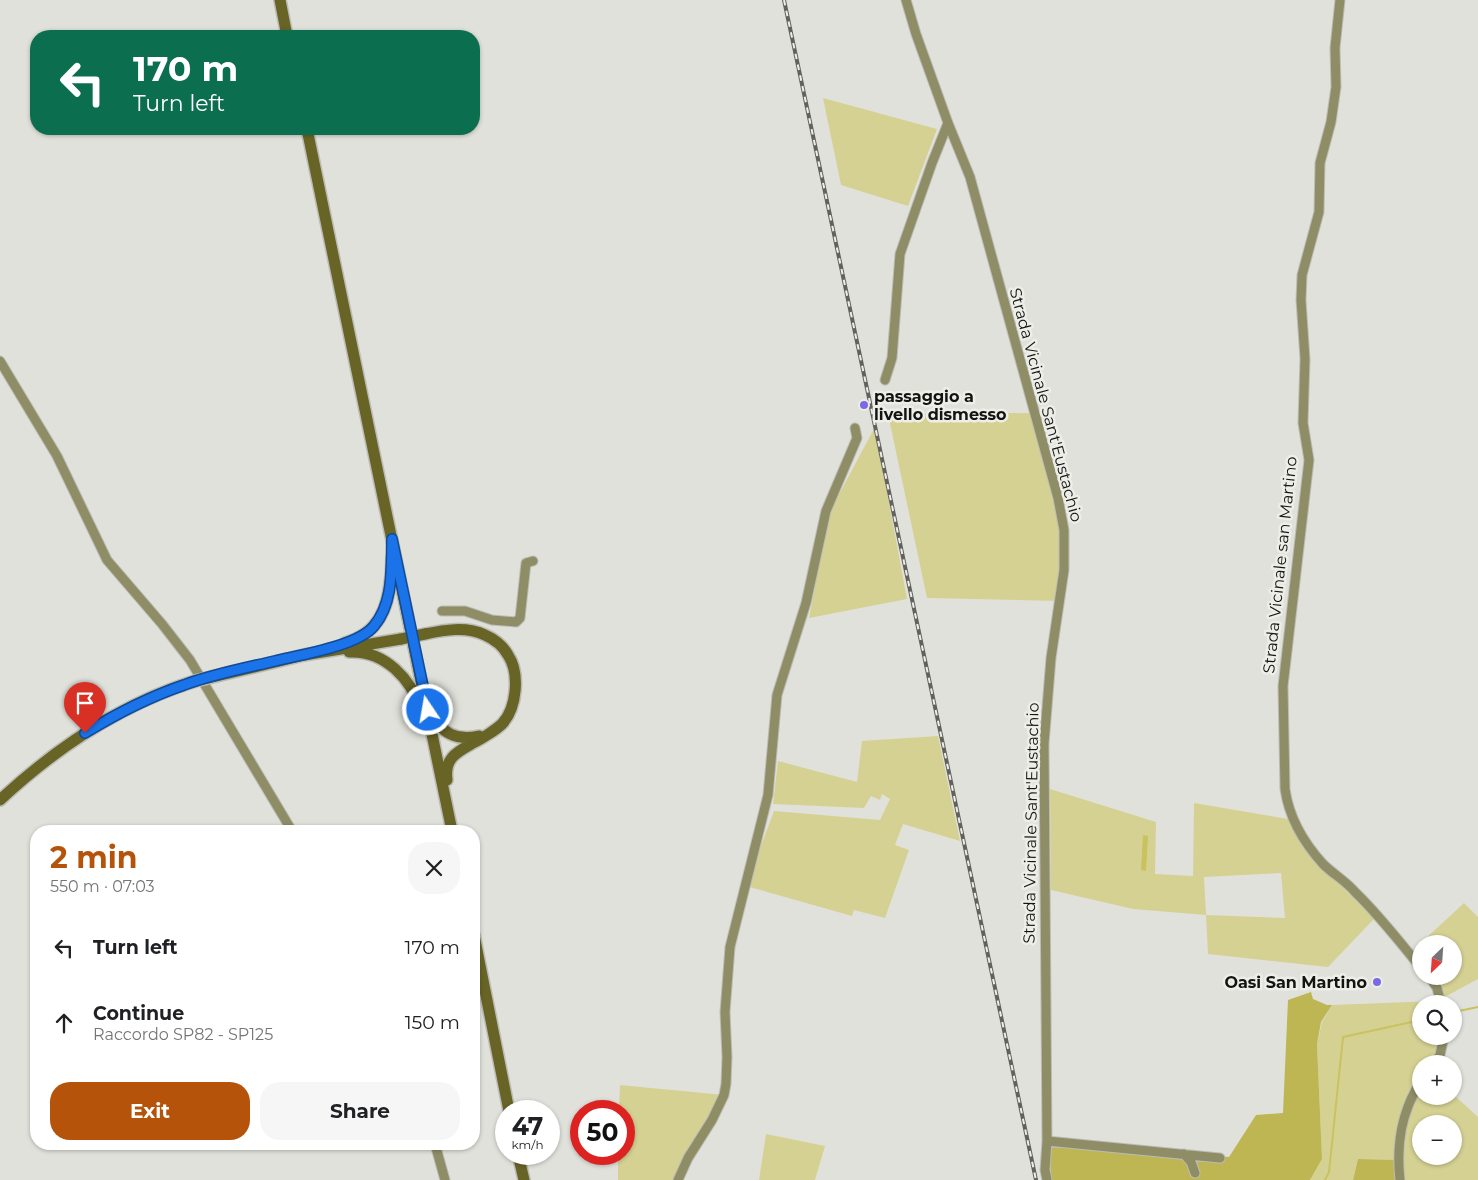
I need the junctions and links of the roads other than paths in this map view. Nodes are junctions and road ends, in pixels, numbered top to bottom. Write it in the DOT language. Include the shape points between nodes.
graph roads {
  1 [pos="280,0"];
  2 [pos="906,0"];
  3 [pos="1340,0"];
  4 [pos="286,30"];
  5 [pos="948,123"];
  6 [pos="308,135"];
  7 [pos="0,361"];
  8 [pos="885,380"];
  9 [pos="855,428"];
  10 [pos="392,539"];
  11 [pos="533,561"];
  12 [pos="442,611"];
  13 [pos="312,653"];
  14 [pos="417,660"];
  15 [pos="486,735"];
  16 [pos="435,744"];
  17 [pos="0,800"];
  18 [pos="449,816"];
  19 [pos="288,825"];
  20 [pos="451,825"];
  21 [pos="1412,957"];
  22 [pos="480,964"];
  23 [pos="1412,1097"];
  24 [pos="508,1100"];
  25 [pos="1046,1140"];
  26 [pos="437,1150"];
  27 [pos="1184,1154"];
  28 [pos="1220,1158"];
  29 [pos="521,1165"];
  30 [pos="1196,1173"];
  31 [pos="445,1180"];
  32 [pos="524,1180"];
  33 [pos="678,1180"];
  34 [pos="1047,1180"];
  35 [pos="1400,1180"];
  1 -- 4 [label="main road"];
  2 -- 5 [label="street, Strada Vicinale Sant'Eustachio"];
  3 -- 21 [label="street, Strada Vicinale san Martino" via="1335,48 1336,87 1320,163 1319,212 1302,275 1303,423 1309,460 1283,686 1285,789 1295,823 1307,843 1324,865 1357,893"];
  5 -- 8 [label="street" via="900,254 892,358"];
  5 -- 25 [label="street, Strada Vicinale Sant'Eustachio" via="979,210 1064,530 1064,579 1051,658 1044,744"];
  6 -- 10 [label="main road"];
  7 -- 19 [label="street" via="57,456 107,560 190,660"];
  9 -- 33 [label="street" via="856,438 826,512 806,603 778,695 768,795 730,947 724,1094"];
  10 -- 13 [label="main road" via="390,590 387,603 374,626 353,641"];
  10 -- 14 [label="main road"];
  11 -- 12 [label="street" via="526,563 520,618 516,622 492,620 465,611"];
  13 -- 15 [label="main road, bridge" via="453,629 471,630 493,640 508,654 514,672 513,701 503,723"];
  13 -- 16 [label="main road" via="356,652 386,662 411,685"];
  13 -- 17 [label="main road, bridge" via="195,681 137,704 77,738 29,773"];
  14 -- 15 [label="main road" via="435,717 442,728 457,738"];
  14 -- 16 [label="main road"];
  15 -- 18 [label="main road" via="450,759 446,775"];
  16 -- 18 [label="main road"];
  18 -- 20 [label="main road"];
  22 -- 24 [label="main road"];
  23 -- 35 [label="street" via="1403,1123"];
  25 -- 27 [label="street"];
  25 -- 34 [label="street, Strada Vicinale Sant'Eustachio"];
  26 -- 31 [label="street"];
  27 -- 28 [label="street"];
  27 -- 30 [label="street"];
  29 -- 32 [label="main road"];
}
